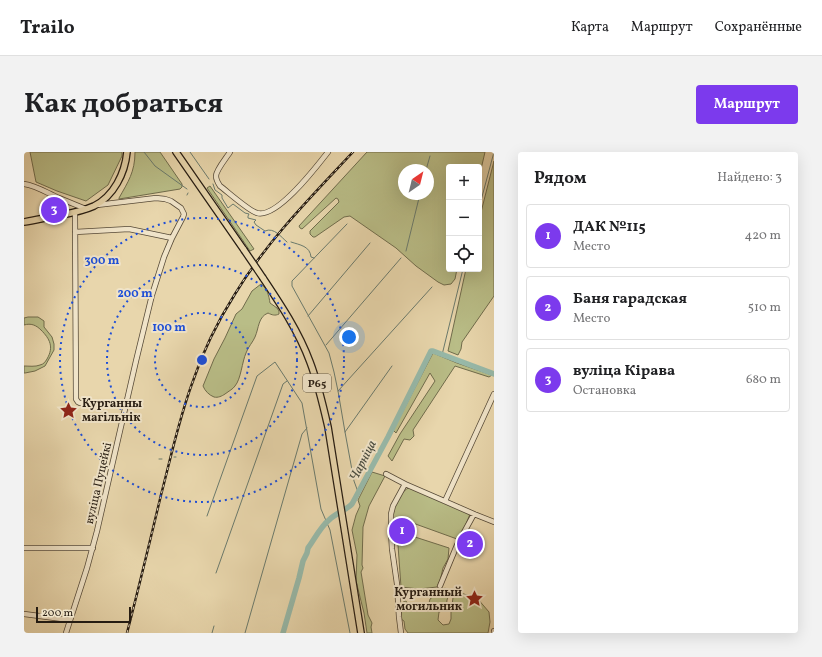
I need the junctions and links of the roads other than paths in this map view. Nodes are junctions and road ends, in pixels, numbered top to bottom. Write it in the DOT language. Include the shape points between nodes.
graph roads {
  1 [pos="126,152"];
  2 [pos="176,152"];
  3 [pos="230,152"];
  4 [pos="328,152"];
  5 [pos="24,184"];
  6 [pos="95,205"];
  7 [pos="86,209"];
  8 [pos="75,212"];
  9 [pos="24,222"];
  10 [pos="75,232"];
  11 [pos="172,238"];
  12 [pos="494,394"];
  13 [pos="126,405"];
  14 [pos="386,474"];
  15 [pos="405,484"];
  16 [pos="444,501"];
  17 [pos="474,514"];
  18 [pos="494,522"];
  19 [pos="24,548"];
  20 [pos="93,548"];
  21 [pos="440,586"];
  22 [pos="24,614"];
  23 [pos="70,620"];
  24 [pos="66,633"];
  25 [pos="361,633"];
  26 [pos="402,633"];
  1 -- 6 [label="main road" via="124,169 117,183 109,194"];
  2 -- 25 [label="main road, Р65, bridge" via="287,315 310,360 328,427"];
  3 -- 4 [label="street" via="216,173 218,182 248,208 261,214 272,211 294,193"];
  5 -- 7 [label="street" via="32,185"];
  6 -- 7 [label="main road"];
  6 -- 11 [label="street, вуліца Пуцейкі" via="156,198 171,201 184,214"];
  7 -- 8 [label="main road"];
  8 -- 9 [label="main road"];
  8 -- 10 [label="street"];
  10 -- 11 [label="street" via="129,229"];
  10 -- 13 [label="street" via="76,399 80,403"];
  11 -- 13 [label="street, вуліца Пуцейкі" via="152,295"];
  12 -- 16 [label="street"];
  13 -- 20 [label="street, вуліца Пуцейкі"];
  14 -- 15 [label="street"];
  15 -- 16 [label="street"];
  15 -- 26 [label="street" via="391,514 392,549"];
  16 -- 17 [label="street"];
  17 -- 18 [label="street"];
  17 -- 21 [label="street" via="457,545"];
  19 -- 20 [label="street"];
  20 -- 23 [label="street, вуліца Пуцейкі"];
  22 -- 23 [label="street"];
  23 -- 24 [label="street, вуліца Пуцейкі"];
}
